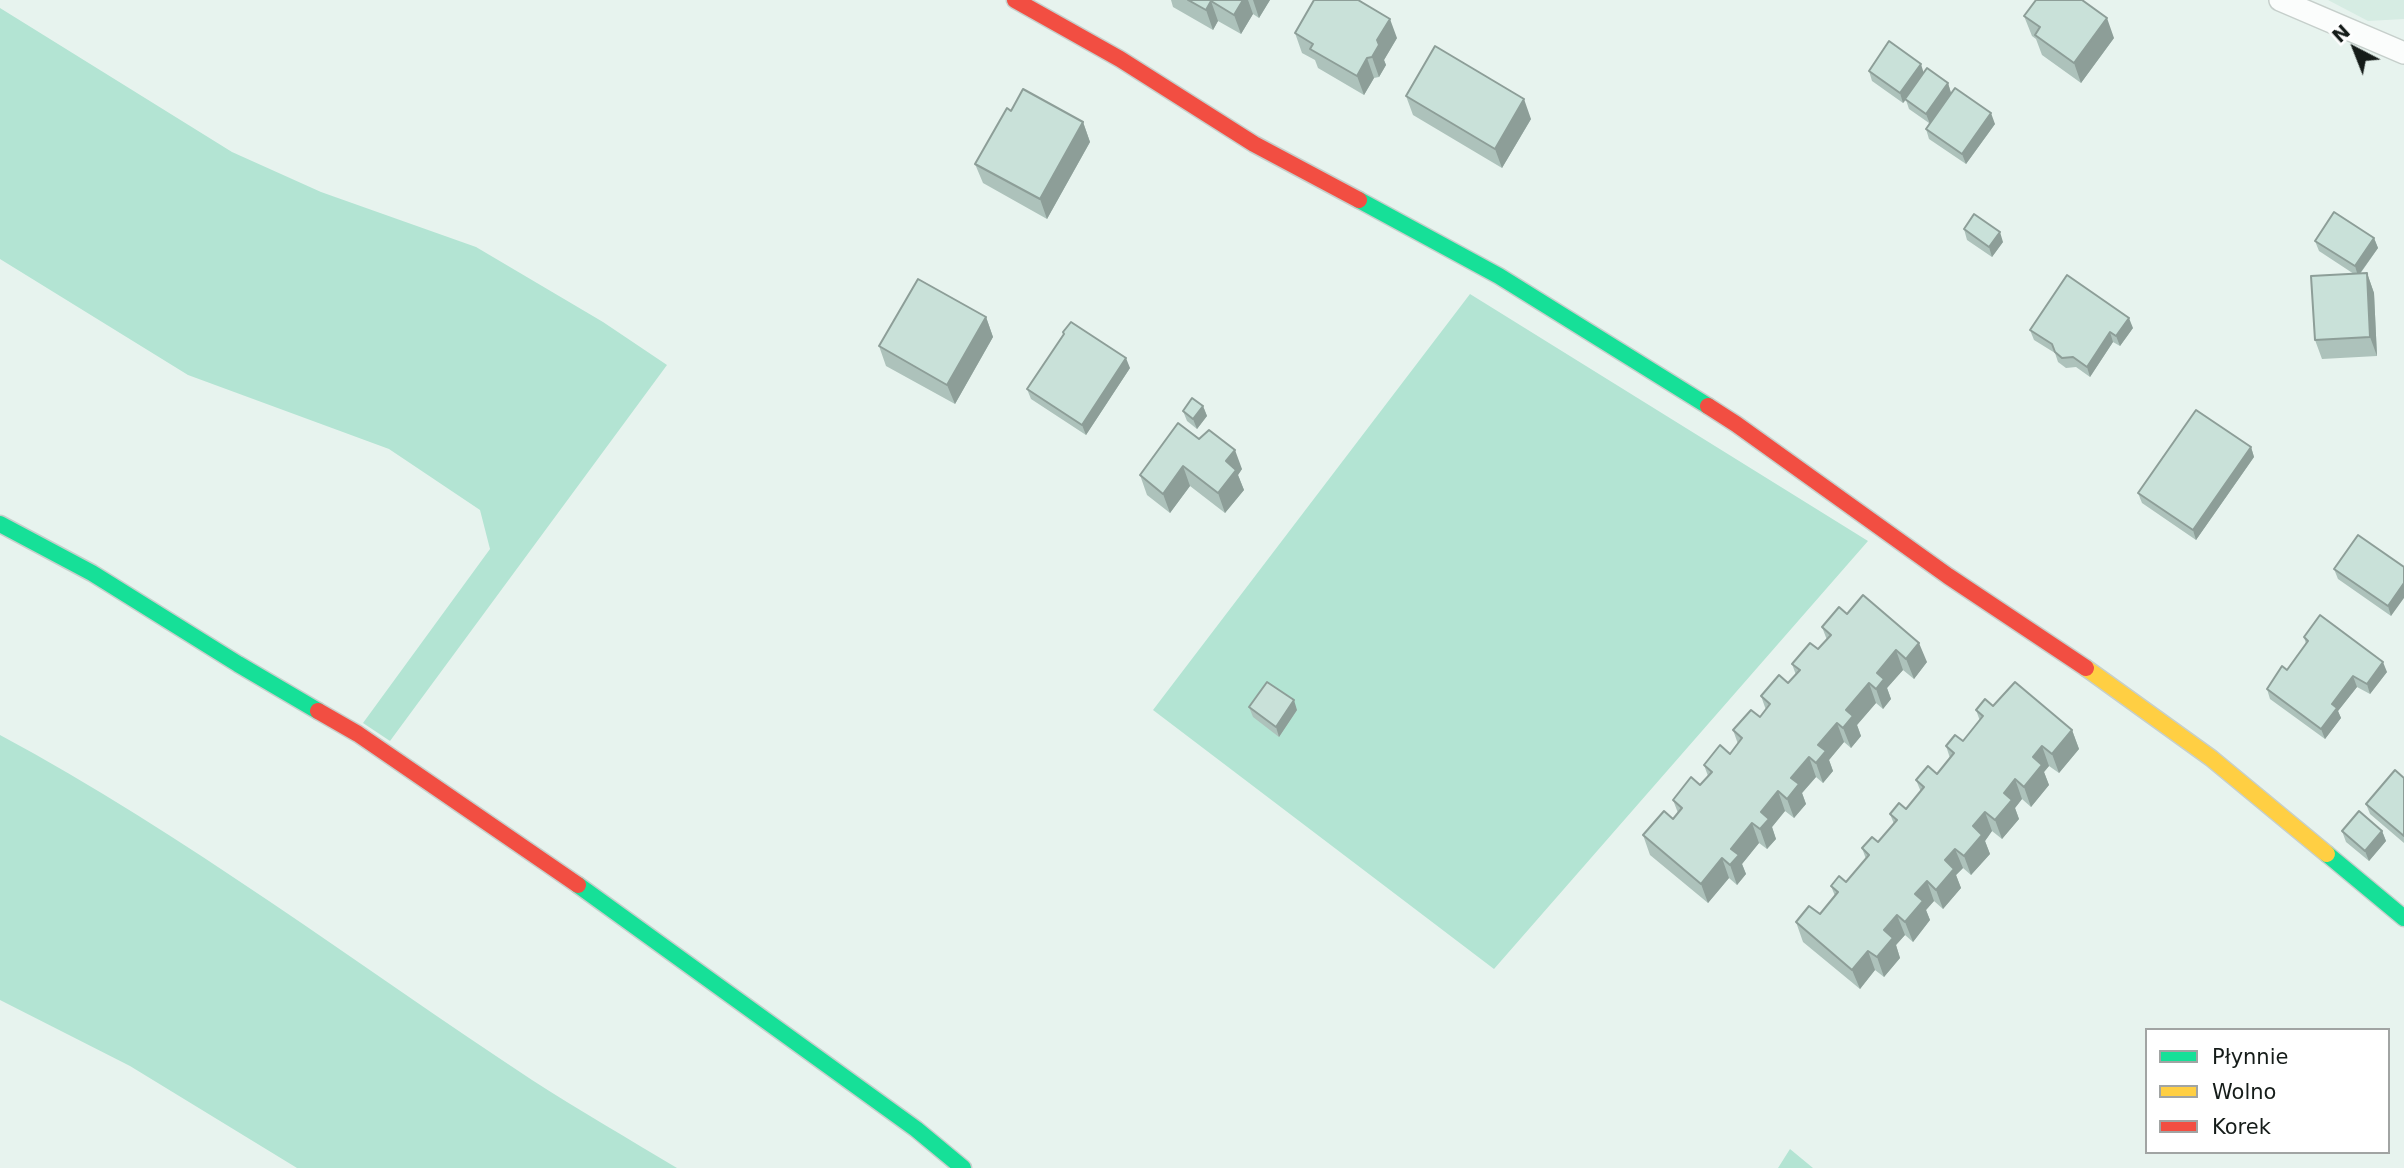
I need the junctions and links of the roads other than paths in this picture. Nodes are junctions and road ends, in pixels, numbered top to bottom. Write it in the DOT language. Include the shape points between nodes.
graph roads {
  1 [pos="1015,0"];
  2 [pos="2280,0"];
  3 [pos="2404,52"];
  4 [pos="0,524"];
  5 [pos="2404,918"];
  6 [pos="963,1168"];
  1 -- 5 [label="street" via="1120,59 1254,144 1499,276 1736,424 2211,758"];
  2 -- 3 [label="lane"];
  4 -- 6 [label="street" via="92,573 358,734 755,1011"];
}
